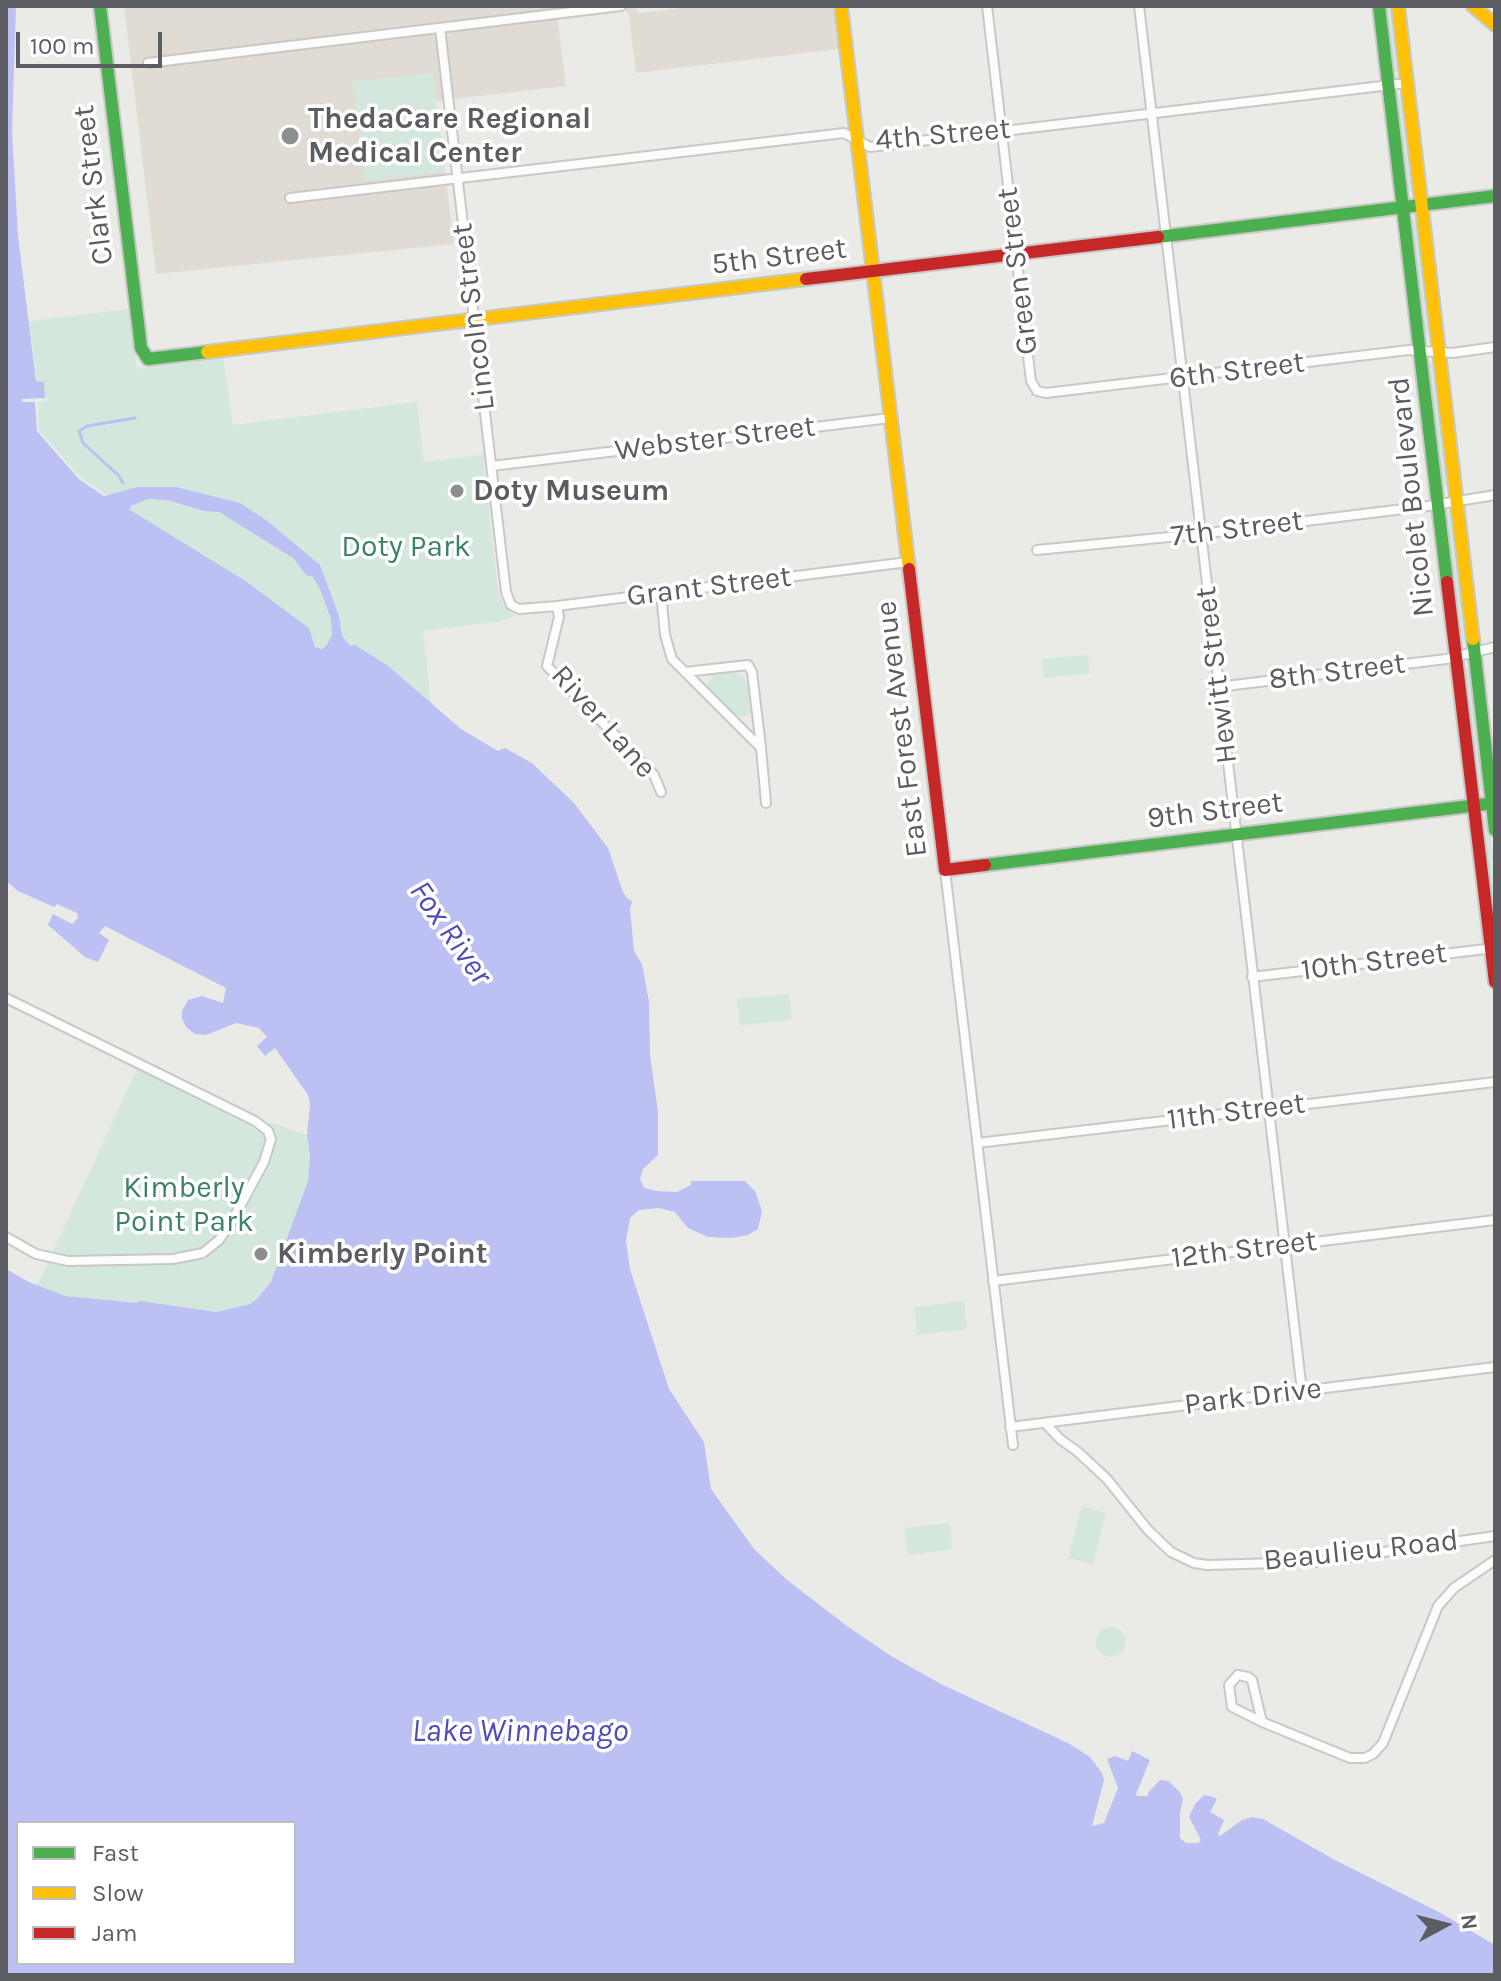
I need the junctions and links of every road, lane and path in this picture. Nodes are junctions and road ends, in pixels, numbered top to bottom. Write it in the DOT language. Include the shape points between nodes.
graph roads {
  1 [pos="100,6"];
  2 [pos="621,6"];
  3 [pos="841,6"];
  4 [pos="987,6"];
  5 [pos="1139,6"];
  6 [pos="1379,6"];
  7 [pos="1398,6"];
  8 [pos="1473,6"];
  9 [pos="1495,25"];
  10 [pos="440,28"];
  11 [pos="148,63"];
  12 [pos="1407,83"];
  13 [pos="1389,85"];
  14 [pos="1152,113"];
  15 [pos="1001,131"];
  16 [pos="856,139"];
  17 [pos="458,178"];
  18 [pos="1495,196"];
  19 [pos="290,198"];
  20 [pos="1420,206"];
  21 [pos="1402,208"];
  22 [pos="1166,237"];
  23 [pos="1017,255"];
  24 [pos="873,272"];
  25 [pos="474,321"];
  26 [pos="1495,347"];
  27 [pos="1421,350"];
  28 [pos="1438,350"];
  29 [pos="144,357"];
  30 [pos="1183,377"];
  31 [pos="1037,391"];
  32 [pos="890,418"];
  33 [pos="492,466"];
  34 [pos="1495,495"];
  35 [pos="1456,500"];
  36 [pos="1438,504"];
  37 [pos="1200,534"];
  38 [pos="1037,550"];
  39 [pos="908,562"];
  40 [pos="661,593"];
  41 [pos="511,605"];
  42 [pos="557,606"];
  43 [pos="1495,647"];
  44 [pos="1474,652"];
  45 [pos="1456,657"];
  46 [pos="685,672"];
  47 [pos="1218,687"];
  48 [pos="761,748"];
  49 [pos="661,792"];
  50 [pos="766,803"];
  51 [pos="1493,803"];
  52 [pos="1473,806"];
  53 [pos="1495,830"];
  54 [pos="1236,834"];
  55 [pos="945,870"];
  56 [pos="1493,948"];
  57 [pos="1252,977"];
  58 [pos="1495,982"];
  59 [pos="6,998"];
  60 [pos="1495,1082"];
  61 [pos="1269,1108"];
  62 [pos="977,1143"];
  63 [pos="1495,1220"];
  64 [pos="6,1237"];
  65 [pos="1286,1245"];
  66 [pos="993,1281"];
  67 [pos="1495,1367"];
  68 [pos="1302,1391"];
  69 [pos="1045,1423"];
  70 [pos="1010,1427"];
  71 [pos="1013,1445"];
  72 [pos="1495,1536"];
  73 [pos="1495,1560"];
  74 [pos="1262,1722"];
  1 -- 29 [label="street, Clark Street"];
  2 -- 10 [label="street"];
  3 -- 16 [label="street, East Forest Avenue"];
  4 -- 15 [label="street, Green Street"];
  5 -- 14 [label="street, Hewitt Street"];
  6 -- 13 [label="street, Nicolet Boulevard"];
  7 -- 12 [label="street, Nicolet Boulevard"];
  8 -- 9 [label="street"];
  10 -- 11 [label="street"];
  10 -- 17 [label="street, Lincoln Street"];
  12 -- 13 [label="street, 4th Street"];
  12 -- 20 [label="street, Nicolet Boulevard"];
  13 -- 14 [label="street, 4th Street"];
  13 -- 21 [label="street, Nicolet Boulevard"];
  14 -- 15 [label="street, 4th Street"];
  14 -- 22 [label="street, Hewitt Street"];
  15 -- 16 [label="street, 4th Street" via="870,147"];
  15 -- 23 [label="street, Green Street"];
  16 -- 17 [label="street, 4th Street" via="844,133"];
  16 -- 24 [label="street, East Forest Avenue"];
  17 -- 19 [label="street, 4th Street"];
  17 -- 25 [label="street, Lincoln Street"];
  18 -- 20 [label="street, 5th Street"];
  20 -- 21 [label="street, 5th Street"];
  20 -- 28 [label="street, Nicolet Boulevard"];
  21 -- 22 [label="street, 5th Street"];
  21 -- 27 [label="street, Nicolet Boulevard"];
  22 -- 23 [label="street, 5th Street"];
  22 -- 30 [label="street, Hewitt Street"];
  23 -- 24 [label="street, 5th Street"];
  23 -- 31 [label="street, Green Street" via="1031,381"];
  24 -- 25 [label="street, 5th Street"];
  24 -- 32 [label="street, East Forest Avenue"];
  25 -- 29 [label="street, 5th Street"];
  25 -- 33 [label="street, Lincoln Street"];
  26 -- 28 [label="street, 6th Street"];
  27 -- 28 [label="street, 6th Street"];
  27 -- 30 [label="street, 6th Street"];
  27 -- 36 [label="street, Nicolet Boulevard"];
  28 -- 35 [label="street, Nicolet Boulevard"];
  30 -- 31 [label="street, 6th Street"];
  30 -- 37 [label="street, Hewitt Street"];
  32 -- 33 [label="street, Webster Street"];
  32 -- 39 [label="street, East Forest Avenue"];
  33 -- 41 [label="street, Lincoln Street"];
  34 -- 35 [label="street, 7th Street"];
  35 -- 36 [label="street, 7th Street"];
  35 -- 44 [label="street, Nicolet Boulevard"];
  36 -- 37 [label="street, 7th Street"];
  36 -- 45 [label="street, Nicolet Boulevard"];
  37 -- 38 [label="street, 7th Street"];
  37 -- 47 [label="street, Hewitt Street"];
  39 -- 40 [label="street, Grant Street"];
  39 -- 55 [label="street, East Forest Avenue"];
  40 -- 42 [label="street, Grant Street"];
  40 -- 46 [label="street" via="666,646"];
  41 -- 42 [label="street, Grant Street"];
  42 -- 49 [label="street, River Lane" via="547,666 654,775"];
  43 -- 44 [label="street, 8th Street"];
  44 -- 45 [label="street, 8th Street"];
  44 -- 51 [label="street, Nicolet Boulevard"];
  45 -- 47 [label="street, 8th Street"];
  45 -- 52 [label="street, Nicolet Boulevard"];
  46 -- 48 [label="street"];
  46 -- 48 [label="street" via="748,665"];
  47 -- 54 [label="street, Hewitt Street"];
  48 -- 50 [label="street"];
  51 -- 52 [label="street, 9th Street"];
  51 -- 53 [label="street, Nicolet Boulevard"];
  52 -- 54 [label="street, 9th Street"];
  52 -- 56 [label="street, Nicolet Boulevard"];
  54 -- 55 [label="street, 9th Street"];
  54 -- 57 [label="street, Hewitt Street"];
  55 -- 62 [label="street, East Forest Avenue"];
  56 -- 57 [label="street, 10th Street"];
  56 -- 58 [label="street, Nicolet Boulevard"];
  57 -- 61 [label="street, Hewitt Street"];
  59 -- 64 [label="street" via="226,1105 268,1131 271,1144 232,1221 203,1253 173,1259 68,1261 36,1254"];
  60 -- 61 [label="street, 11th Street"];
  61 -- 62 [label="street, 11th Street"];
  61 -- 65 [label="street, Hewitt Street"];
  62 -- 66 [label="street, East Forest Avenue"];
  63 -- 65 [label="street, 12th Street"];
  65 -- 66 [label="street, 12th Street"];
  65 -- 68 [label="street, Hewitt Street"];
  66 -- 70 [label="street, East Forest Avenue"];
  67 -- 68 [label="street, Park Drive"];
  68 -- 69 [label="street, Park Drive"];
  69 -- 70 [label="street, Park Drive"];
  69 -- 72 [label="street, Beaulieu Road" via="1107,1479 1163,1545 1194,1563 1314,1562"];
  70 -- 71 [label="street, East Forest Avenue"];
  73 -- 74 [label="street" via="1438,1606 1383,1743 1373,1754 1350,1758"];
  74 -- 74 [label="street" via="1252,1680 1234,1677 1229,1685 1232,1707"];
}
